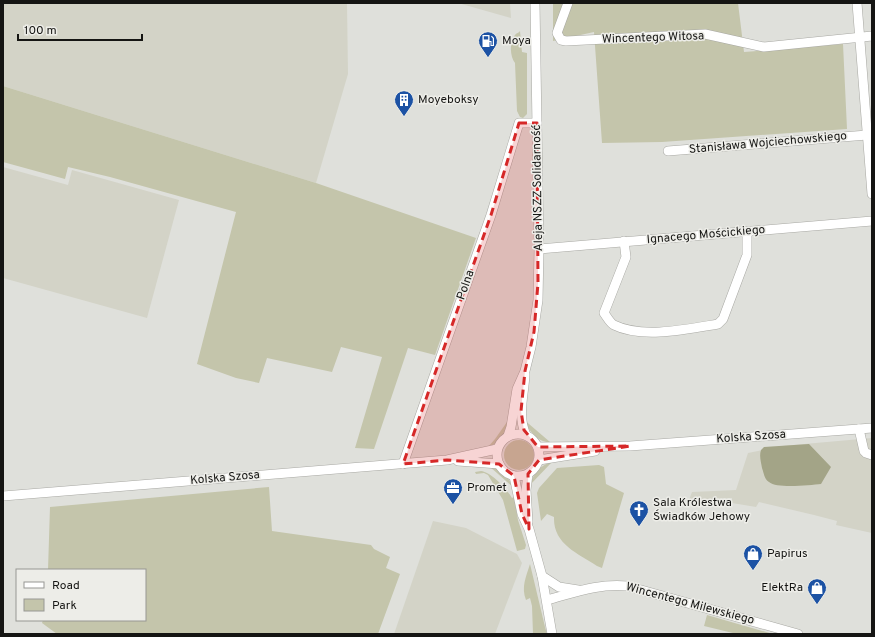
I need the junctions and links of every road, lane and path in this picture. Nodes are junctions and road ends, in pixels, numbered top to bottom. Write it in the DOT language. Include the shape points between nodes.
graph roads {
  1 [pos="534,3"];
  2 [pos="568,3"];
  3 [pos="857,3"];
  4 [pos="872,36"];
  5 [pos="860,37"];
  6 [pos="537,123"];
  7 [pos="867,135"];
  8 [pos="668,151"];
  9 [pos="872,194"];
  10 [pos="872,221"];
  11 [pos="747,232"];
  12 [pos="624,241"];
  13 [pos="539,249"];
  14 [pos="525,371"];
  15 [pos="872,428"];
  16 [pos="859,429"];
  17 [pos="526,435"];
  18 [pos="508,436"];
  19 [pos="630,446"];
  20 [pos="538,447"];
  21 [pos="498,449"];
  22 [pos="872,455"];
  23 [pos="447,460"];
  24 [pos="539,460"];
  25 [pos="403,464"];
  26 [pos="499,464"];
  27 [pos="528,474"];
  28 [pos="514,476"];
  29 [pos="3,496"];
  30 [pos="529,529"];
  31 [pos="542,576"];
  32 [pos="581,590"];
  33 [pos="547,600"];
  34 [pos="552,634"];
  35 [pos="798,634"];
  1 -- 6 [label="street, Aleja NSZZ Solidarność"];
  2 -- 5 [label="street, Wincentego Witosa" via="557,33 566,41 705,34 764,47"];
  3 -- 5 [label="street"];
  4 -- 5 [label="street, Wincentego Witosa"];
  5 -- 7 [label="street"];
  6 -- 13 [label="street, Aleja NSZZ Solidarność"];
  6 -- 25 [label="street, Polna" via="519,123 491,215"];
  7 -- 8 [label="street, Stanisława Wojciechowskiego"];
  7 -- 9 [label="street"];
  10 -- 11 [label="street, Ignacego Mościckiego"];
  11 -- 12 [label="street, Ignacego Mościckiego"];
  11 -- 12 [label="street" via="747,255 723,319 718,324 678,330 636,332 612,325 604,313 626,257"];
  12 -- 13 [label="street, Ignacego Mościckiego"];
  13 -- 14 [label="street, Aleja NSZZ Solidarność" via="536,318"];
  14 -- 17 [label="street, Aleja NSZZ Solidarność" via="521,412"];
  14 -- 18 [label="street, Aleja NSZZ Solidarność" via="517,389"];
  15 -- 16 [label="street, Kolska Szosa"];
  16 -- 19 [label="street, Kolska Szosa"];
  16 -- 22 [label="street" via="864,450"];
  17 -- 18 [label="street"];
  17 -- 20 [label="street"];
  18 -- 21 [label="street"];
  19 -- 20 [label="street, Kolska Szosa"];
  19 -- 24 [label="street, Kolska Szosa"];
  20 -- 24 [label="street"];
  21 -- 23 [label="street, Kolska Szosa"];
  21 -- 26 [label="street"];
  23 -- 25 [label="street, Kolska Szosa"];
  23 -- 26 [label="street, Kolska Szosa"];
  24 -- 27 [label="street"];
  25 -- 29 [label="street, Kolska Szosa"];
  26 -- 28 [label="street" via="505,472"];
  27 -- 28 [label="street"];
  27 -- 30 [label="street" via="526,490"];
  28 -- 30 [label="street" via="522,514"];
  30 -- 31 [label="street"];
  31 -- 32 [label="street, Wincentego Milewskiego" via="558,587"];
  31 -- 33 [label="street"];
  32 -- 33 [label="street, Wincentego Milewskiego"];
  32 -- 35 [label="street, Wincentego Milewskiego" via="608,585 627,586"];
  33 -- 34 [label="street"];
}
